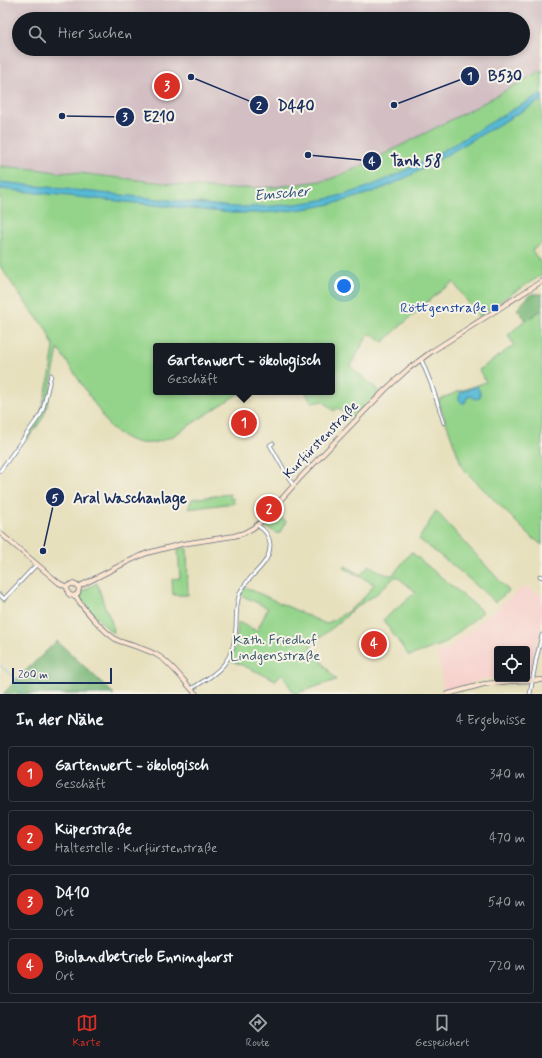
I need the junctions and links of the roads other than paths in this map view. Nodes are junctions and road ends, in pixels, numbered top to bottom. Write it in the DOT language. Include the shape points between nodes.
graph roads {
  1 [pos="542,280"];
  2 [pos="421,359"];
  3 [pos="51,375"];
  4 [pos="444,423"];
  5 [pos="273,443"];
  6 [pos="0,471"];
  7 [pos="293,485"];
  8 [pos="257,525"];
  9 [pos="0,533"];
  10 [pos="37,564"];
  11 [pos="78,587"];
  12 [pos="67,588"];
  13 [pos="0,595"];
  14 [pos="76,596"];
  15 [pos="542,635"];
  16 [pos="532,680"];
  17 [pos="542,680"];
  18 [pos="190,688"];
  19 [pos="196,694"];
  20 [pos="448,694"];
  21 [pos="530,694"];
  1 -- 2 [label="main road, Kurfürstenstraße"];
  2 -- 4 [label="street"];
  2 -- 7 [label="main road, Kurfürstenstraße" via="384,390"];
  3 -- 6 [label="street" via="42,414"];
  5 -- 7 [label="street" via="270,445"];
  7 -- 8 [label="main road, Kurfürstenstraße"];
  8 -- 11 [label="main road, Kurfürstenstraße" via="234,536 182,544 147,553"];
  8 -- 18 [label="street" via="267,533 270,551 264,563 244,585 239,595 234,644 230,654 220,670"];
  9 -- 10 [label="main road"];
  10 -- 12 [label="main road"];
  10 -- 13 [label="street" via="4,599"];
  11 -- 12 [label="main road, Kurfürstenstraße" via="72,584"];
  11 -- 14 [label="main road" via="79,592"];
  12 -- 14 [label="main road" via="69,594"];
  14 -- 18 [label="main road" via="110,635 160,657"];
  15 -- 16 [label="street"];
  16 -- 17 [label="main road"];
  16 -- 20 [label="main road" via="484,684"];
  16 -- 21 [label="street"];
  18 -- 19 [label="main road"];
}
